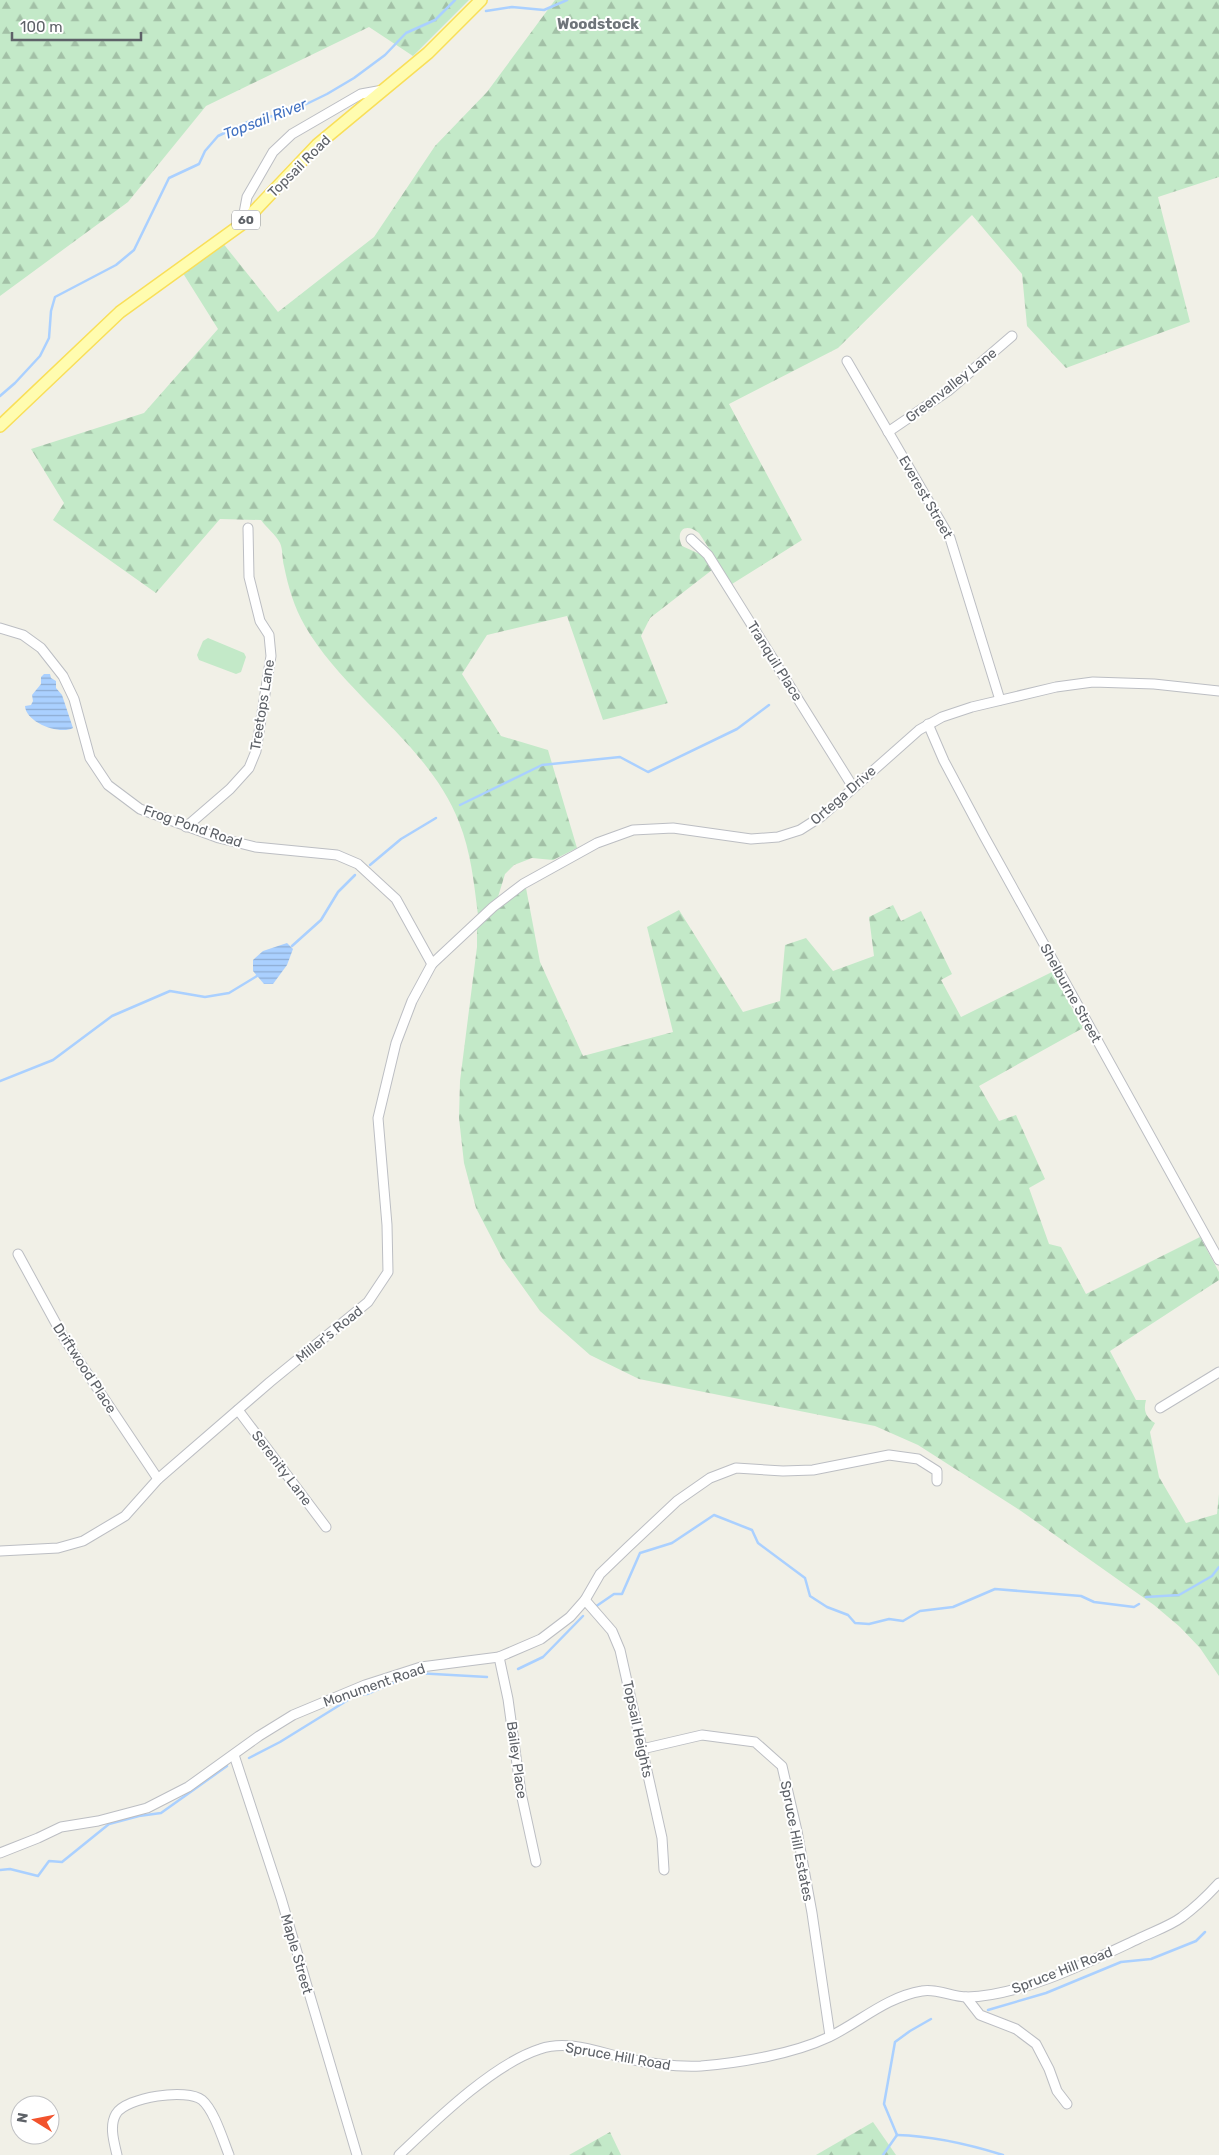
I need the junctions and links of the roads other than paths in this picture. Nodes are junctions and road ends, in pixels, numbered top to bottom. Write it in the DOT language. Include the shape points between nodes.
graph roads {
  1 [pos="481,0"];
  2 [pos="385,90"];
  3 [pos="242,224"];
  4 [pos="1012,336"];
  5 [pos="847,361"];
  6 [pos="0,426"];
  7 [pos="888,432"];
  8 [pos="248,528"];
  9 [pos="691,539"];
  10 [pos="0,628"];
  11 [pos="1219,692"];
  12 [pos="1000,700"];
  13 [pos="928,724"];
  14 [pos="853,788"];
  15 [pos="186,827"];
  16 [pos="432,964"];
  17 [pos="18,1254"];
  18 [pos="1219,1260"];
  19 [pos="1219,1372"];
  20 [pos="1160,1408"];
  21 [pos="238,1410"];
  22 [pos="158,1479"];
  23 [pos="937,1481"];
  24 [pos="326,1527"];
  25 [pos="0,1551"];
  26 [pos="585,1600"];
  27 [pos="499,1657"];
  28 [pos="642,1750"];
  29 [pos="234,1755"];
  30 [pos="0,1852"];
  31 [pos="536,1862"];
  32 [pos="664,1870"];
  33 [pos="1219,1883"];
  34 [pos="966,1997"];
  35 [pos="830,2036"];
  36 [pos="1067,2104"];
  37 [pos="117,2155"];
  38 [pos="229,2155"];
  39 [pos="357,2155"];
  40 [pos="399,2155"];
  1 -- 2 [label="main road, Topsail Road / 60"];
  2 -- 3 [label="main road, Topsail Road / 60" via="317,145"];
  2 -- 3 [label="street" via="361,94 292,134 274,152 247,197"];
  3 -- 6 [label="main road, Topsail Road / 60" via="120,312"];
  4 -- 7 [label="street, Greenvalley Lane" via="948,390"];
  5 -- 7 [label="street, Everest Street"];
  7 -- 12 [label="street, Everest Street" via="953,544"];
  8 -- 15 [label="street, Treetops Lane" via="249,578 260,621 269,635 271,656 256,751 249,768 230,790"];
  9 -- 14 [label="street, Tranquil Place" via="708,555"];
  10 -- 15 [label="street, Frog Pond Road" via="23,635 41,648 63,676 74,699 90,758 108,785 140,809"];
  11 -- 12 [label="street, Ortega Drive" via="1154,684 1093,682"];
  12 -- 13 [label="street, Ortega Drive" via="950,714"];
  13 -- 14 [label="street, Ortega Drive"];
  13 -- 18 [label="street, Shelburne Street" via="979,827"];
  14 -- 16 [label="street, Ortega Drive" via="810,825 778,837 744,838 659,827 633,830 605,839 507,895"];
  15 -- 16 [label="street, Frog Pond Road" via="255,847 337,855 358,864 396,898"];
  16 -- 21 [label="street, Miller's Road" via="412,1001 396,1043 378,1118 388,1272 368,1302"];
  17 -- 22 [label="street, Driftwood Place" via="64,1340"];
  19 -- 20 [label="street"];
  21 -- 22 [label="street, Miller's Road"];
  21 -- 24 [label="street, Serenity Lane"];
  22 -- 25 [label="street, Miller's Road" via="125,1516 83,1542 58,1548"];
  23 -- 26 [label="street, Monument Road" via="937,1471 918,1459 889,1455 813,1470 736,1468 710,1478 677,1502 600,1574"];
  26 -- 27 [label="street, Monument Road" via="547,1635"];
  26 -- 28 [label="street, Topsail Heights" via="612,1631 618,1643"];
  27 -- 29 [label="street, Monument Road" via="422,1667 365,1686 293,1715"];
  27 -- 31 [label="street, Bailey Place"];
  28 -- 32 [label="street, Topsail Heights" via="662,1838"];
  28 -- 35 [label="street, Spruce Hill Estates" via="702,1735 755,1742 782,1766 812,1913"];
  29 -- 30 [label="street, Monument Road" via="188,1787 147,1808 98,1821 61,1826"];
  29 -- 39 [label="street, Maple Street" via="281,1898"];
  33 -- 34 [label="street, Spruce Hill Road" via="1181,1918 1098,1958 1040,1981 1002,1992"];
  34 -- 35 [label="street, Spruce Hill Road" via="923,1990 883,2004"];
  34 -- 36 [label="street" via="980,2016 1016,2028 1036,2044 1057,2091"];
  35 -- 40 [label="street, Spruce Hill Road" via="782,2052 698,2066 646,2062 569,2046 541,2048 508,2064 476,2087"];
  37 -- 38 [label="street" via="112,2129 120,2109 133,2102 184,2094 195,2096 208,2107"];
}
